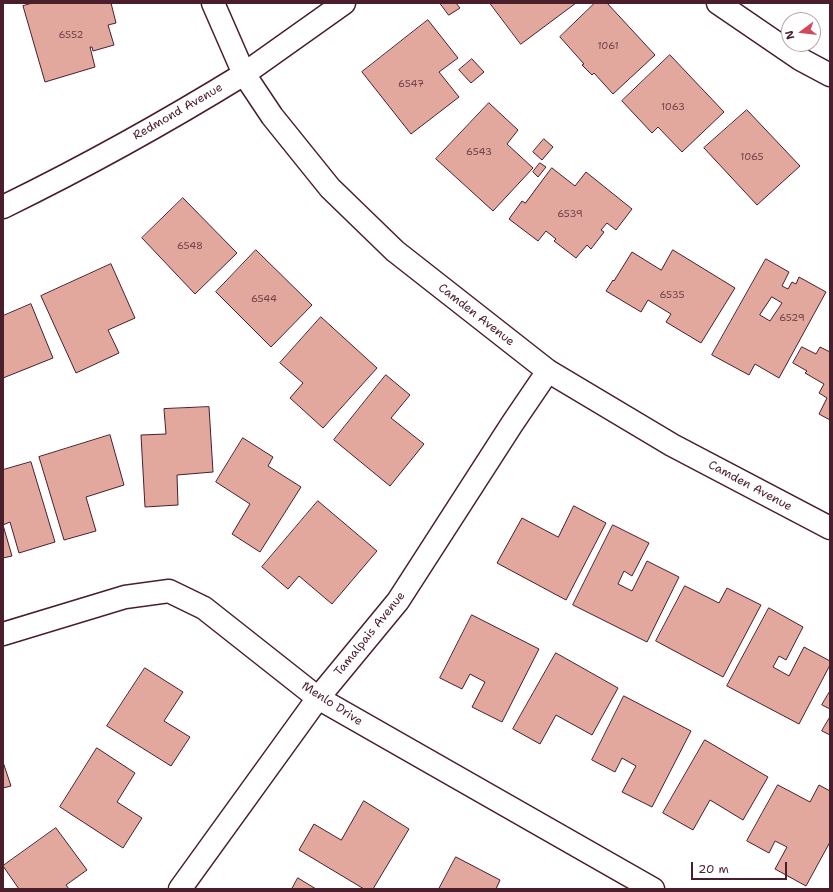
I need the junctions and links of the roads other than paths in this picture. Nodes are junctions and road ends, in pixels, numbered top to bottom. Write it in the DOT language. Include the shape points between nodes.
graph roads {
  1 [pos="213,3"];
  2 [pos="344,3"];
  3 [pos="718,3"];
  4 [pos="244,74"];
  5 [pos="830,75"];
  6 [pos="3,207"];
  7 [pos="548,371"];
  8 [pos="830,528"];
  9 [pos="3,634"];
  10 [pos="318,698"];
  11 [pos="639,886"];
  12 [pos="180,889"];
  1 -- 4 [label="street, Camden Avenue"];
  2 -- 4 [label="street, Redmond Avenue"];
  3 -- 5 [label="street" via="800,59"];
  4 -- 6 [label="street, Redmond Avenue" via="191,106"];
  4 -- 7 [label="street, Camden Avenue" via="272,116 335,194 394,251"];
  7 -- 8 [label="street, Camden Avenue" via="672,445"];
  7 -- 10 [label="street, Tamalpais Avenue" via="398,601"];
  9 -- 10 [label="street, Menlo Drive" via="125,597 169,591 204,608"];
  10 -- 11 [label="street, Menlo Drive"];
  10 -- 12 [label="street, Tamalpais Avenue"];
}
